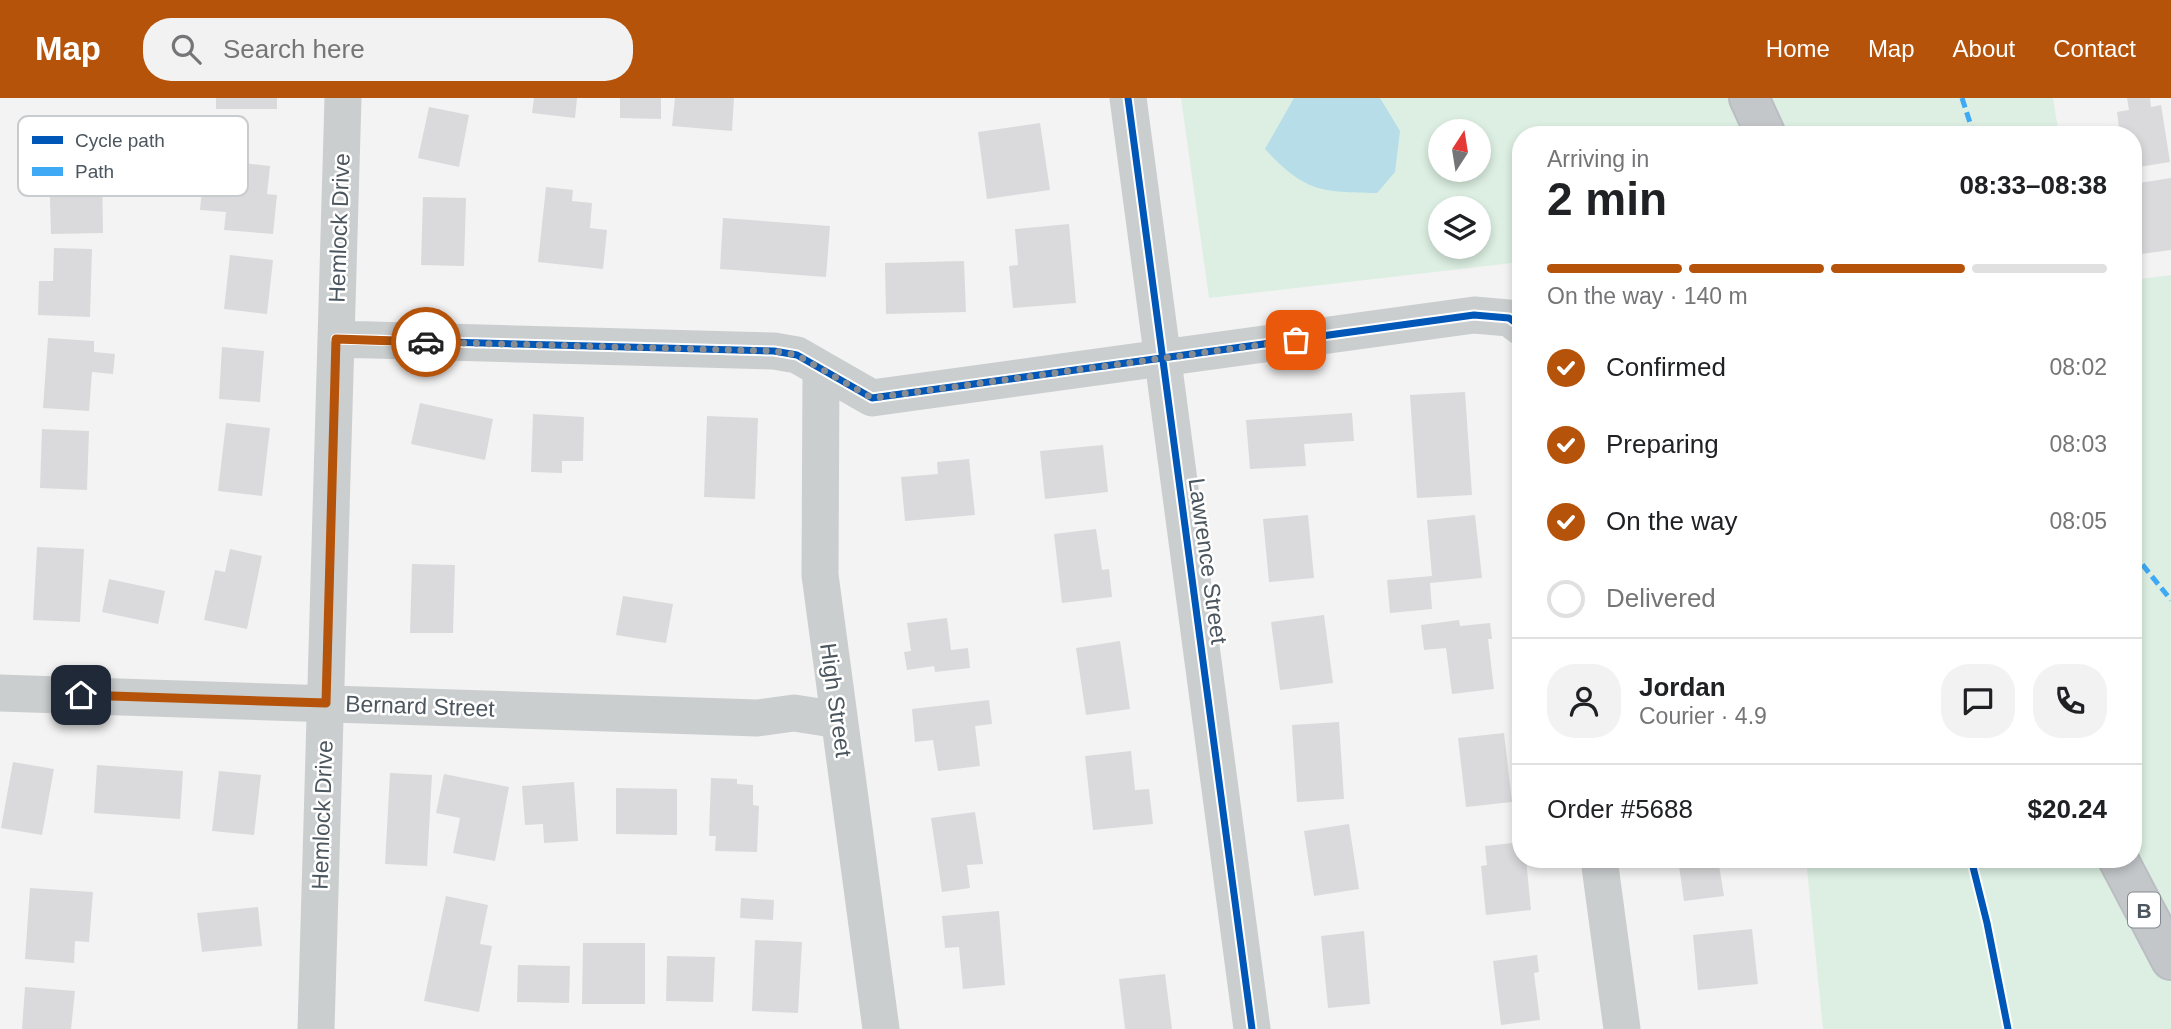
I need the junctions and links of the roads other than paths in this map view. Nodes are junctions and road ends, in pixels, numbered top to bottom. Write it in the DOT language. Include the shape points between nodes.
graph roads {
  1 [pos="342,98"];
  2 [pos="1128,98"];
  3 [pos="1749,98"];
  4 [pos="1762,126"];
  5 [pos="1512,320"];
  6 [pos="336,339"];
  7 [pos="1161,359"];
  8 [pos="821,370"];
  9 [pos="0,693"];
  10 [pos="326,703"];
  11 [pos="839,720"];
  12 [pos="1601,868"];
  13 [pos="2123,868"];
  14 [pos="2171,960"];
  15 [pos="316,1029"];
  16 [pos="880,1029"];
  17 [pos="1252,1029"];
  18 [pos="1622,1029"];
  1 -- 6 [label="street, Hemlock Drive"];
  2 -- 7 [label="street, Lawrence Street"];
  3 -- 4 [label="highway"];
  5 -- 7 [label="street" via="1458,317"];
  6 -- 8 [label="street" via="774,351 797,355"];
  6 -- 10 [label="street, Hemlock Drive"];
  7 -- 8 [label="street" via="890,398 872,398"];
  7 -- 17 [label="street, Lawrence Street"];
  8 -- 11 [label="street, High Street" via="820,575"];
  9 -- 10 [label="street, Bernard Street"];
  10 -- 11 [label="street, Bernard Street" via="757,718 794,712"];
  10 -- 15 [label="street, Hemlock Drive"];
  11 -- 16 [label="street, High Street"];
  12 -- 18 [label="street"];
  13 -- 14 [label="highway, B"];
}
